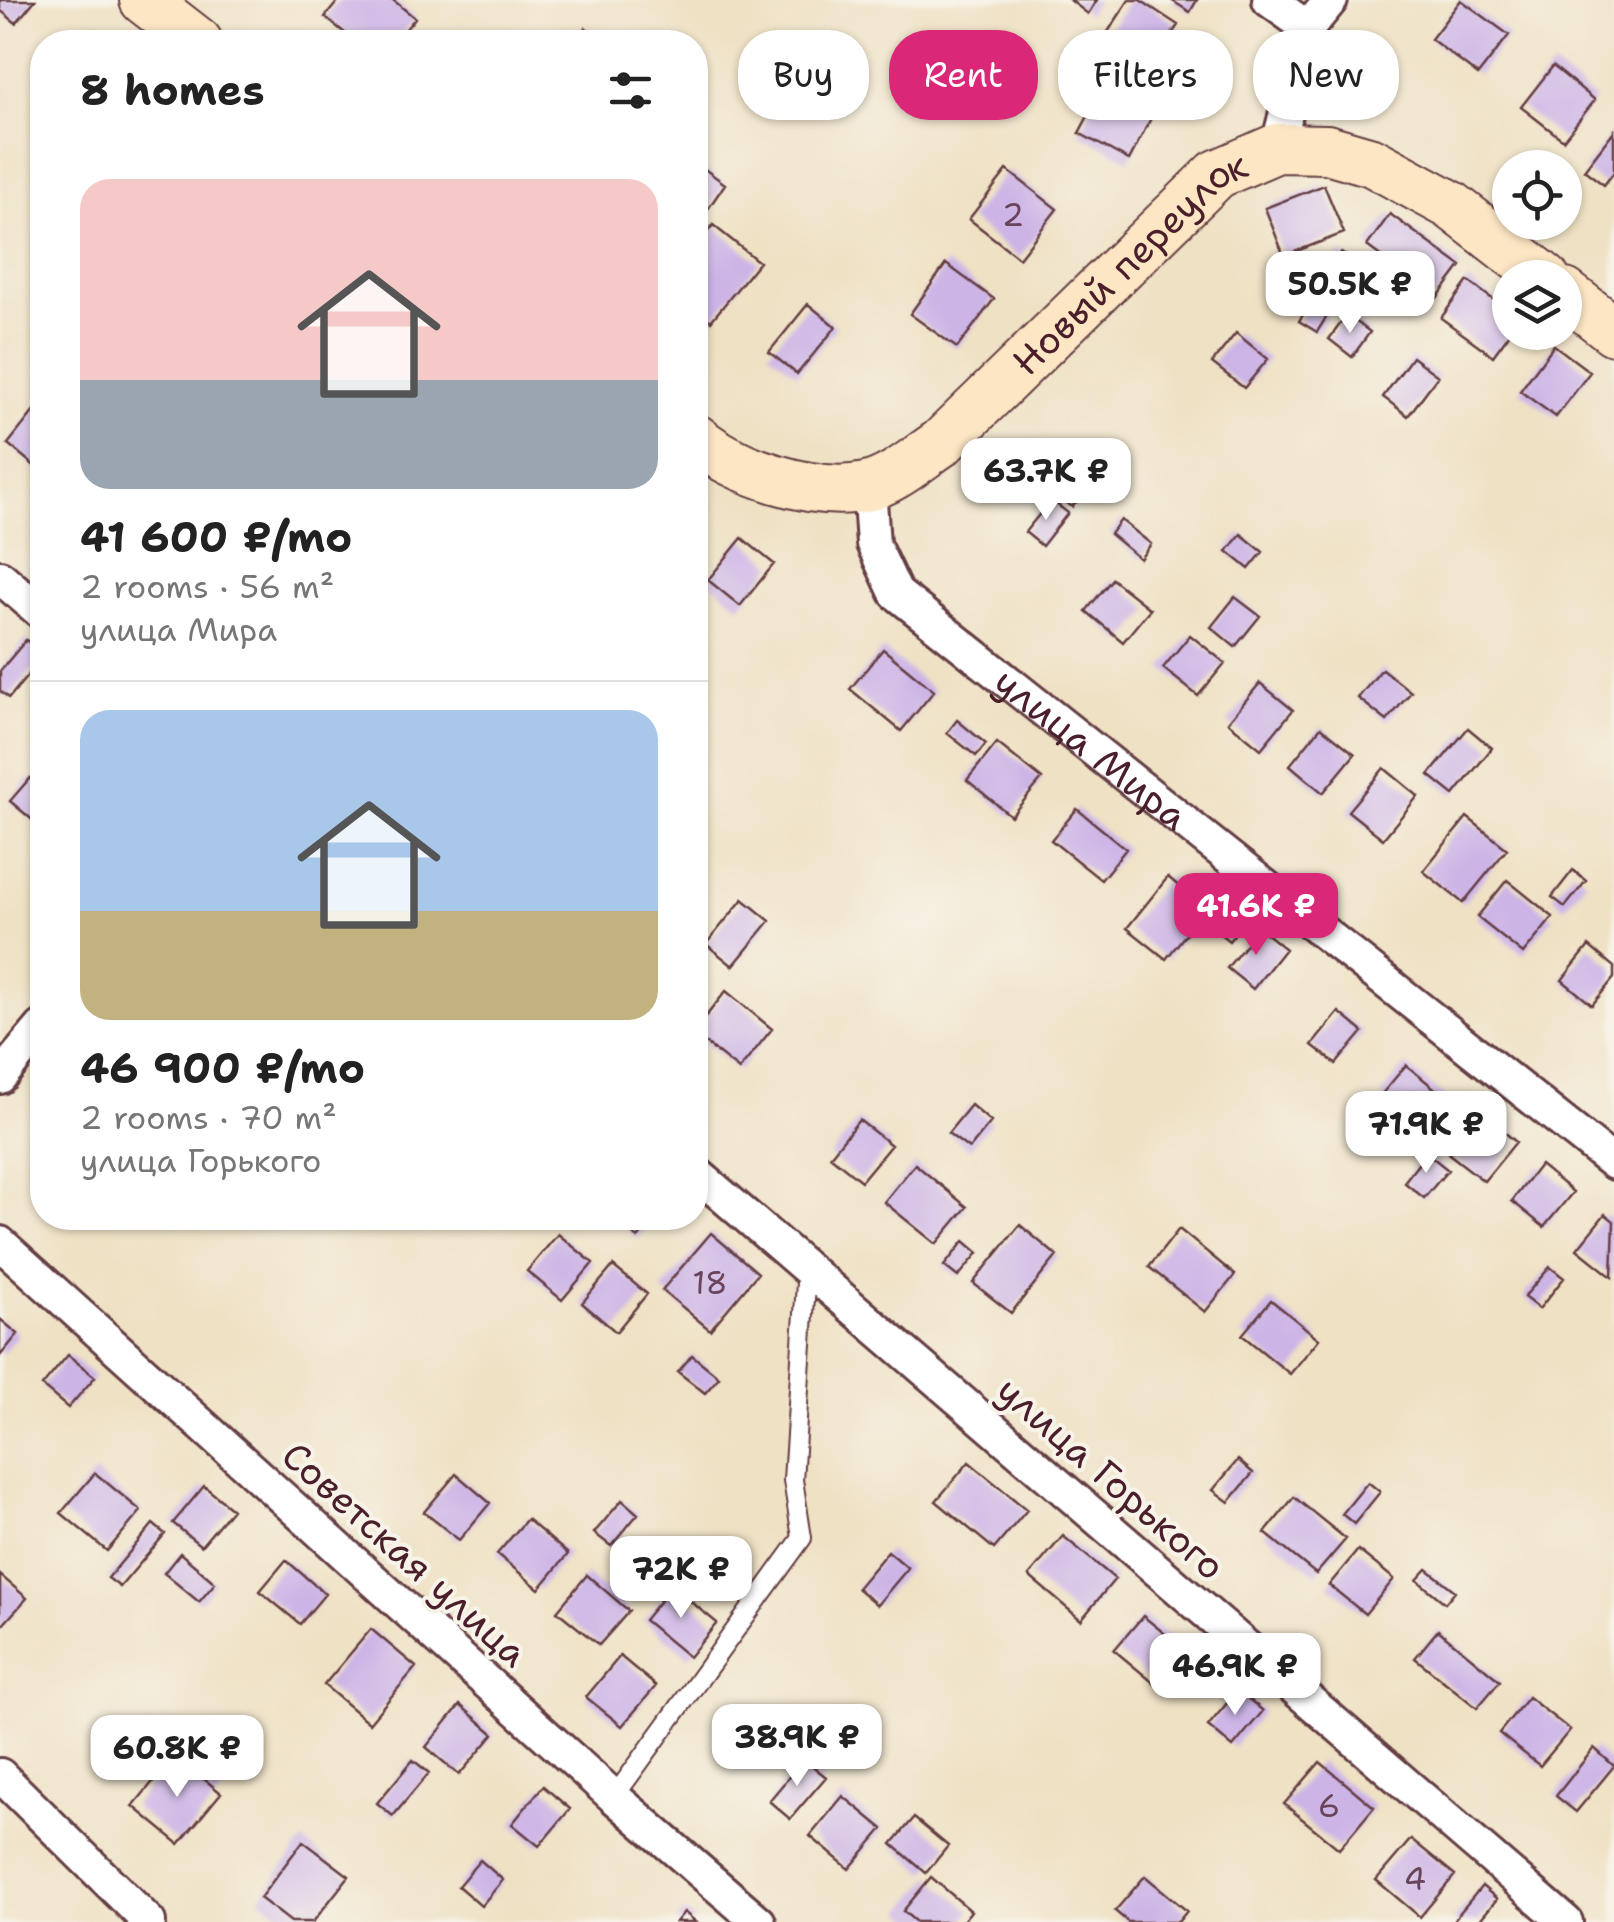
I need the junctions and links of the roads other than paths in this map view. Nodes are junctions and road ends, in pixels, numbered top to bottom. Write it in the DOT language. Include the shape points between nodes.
graph roads {
  1 [pos="144,0"];
  2 [pos="1269,0"];
  3 [pos="1332,0"];
  4 [pos="1308,28"];
  5 [pos="183,30"];
  6 [pos="1277,148"];
  7 [pos="1522,260"];
  8 [pos="1582,306"];
  9 [pos="1614,331"];
  10 [pos="708,445"];
  11 [pos="861,487"];
  12 [pos="0,577"];
  13 [pos="30,603"];
  14 [pos="30,1041"];
  15 [pos="0,1077"];
  16 [pos="1614,1162"];
  17 [pos="708,1183"];
  18 [pos="0,1243"];
  19 [pos="807,1268"];
  20 [pos="0,1775"];
  21 [pos="614,1797"];
  22 [pos="149,1922"];
  23 [pos="758,1922"];
  24 [pos="1566,1922"];
  1 -- 5 [label="street"];
  2 -- 4 [label="street"];
  3 -- 4 [label="street, Новый переулок"];
  4 -- 6 [label="street, Новый переулок"];
  6 -- 7 [label="street" via="1327,149 1372,162 1451,205"];
  6 -- 11 [label="street, Новый переулок" via="1217,174 941,443 890,477"];
  8 -- 9 [label="street"];
  10 -- 11 [label="street" via="762,476"];
  11 -- 16 [label="street, улица Мира" via="873,544 896,593"];
  12 -- 13 [label="street"];
  14 -- 15 [label="street"];
  17 -- 19 [label="street, улица Горького"];
  18 -- 21 [label="street, Советская улица"];
  19 -- 21 [label="lane" via="793,1480 802,1538"];
  19 -- 24 [label="street, улица Горького"];
  20 -- 22 [label="street"];
  21 -- 23 [label="street, Советская улица"];
}
